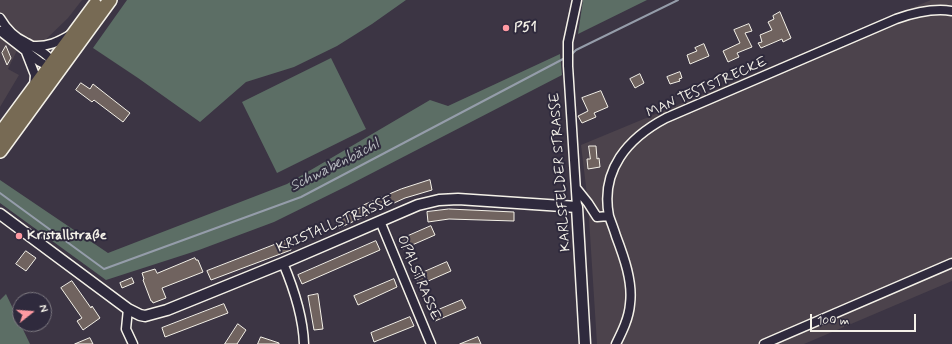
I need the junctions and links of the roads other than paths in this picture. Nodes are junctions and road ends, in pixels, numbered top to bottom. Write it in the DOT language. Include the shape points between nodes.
graph roads {
  1 [pos="99,0"];
  2 [pos="110,0"];
  3 [pos="577,0"];
  4 [pos="952,11"];
  5 [pos="0,18"];
  6 [pos="0,31"];
  7 [pos="75,32"];
  8 [pos="29,48"];
  9 [pos="54,67"];
  10 [pos="34,88"];
  11 [pos="0,134"];
  12 [pos="0,151"];
  13 [pos="576,188"];
  14 [pos="577,207"];
  15 [pos="0,214"];
  16 [pos="610,216"];
  17 [pos="380,221"];
  18 [pos="283,263"];
  19 [pos="952,263"];
  20 [pos="128,309"];
  21 [pos="133,344"];
  22 [pos="304,344"];
  23 [pos="432,344"];
  24 [pos="585,344"];
  25 [pos="616,344"];
  26 [pos="764,344"];
  1 -- 7 [label="main road"];
  2 -- 9 [label="main road"];
  3 -- 13 [label="street, KARLSFELDER STRASSE" via="568,42 571,134"];
  4 -- 16 [label="street, MAN TESTSTRECKE" via="920,13 896,19 688,108 652,126 632,142 620,156 611,174 607,193"];
  5 -- 8 [label="street"];
  6 -- 8 [label="street"];
  7 -- 8 [label="street" via="55,44"];
  7 -- 9 [label="main road"];
  8 -- 9 [label="street"];
  8 -- 10 [label="street" via="35,76"];
  9 -- 10 [label="main road"];
  9 -- 12 [label="main road"];
  10 -- 11 [label="main road"];
  13 -- 14 [label="street, KARLSFELDER STRASSE"];
  13 -- 16 [label="street" via="597,217"];
  14 -- 17 [label="street, KRISTALLSTRASSE" via="520,202 439,200 418,205"];
  14 -- 24 [label="street, KARLSFELDER STRASSE"];
  15 -- 20 [label="street, KRISTALLSTRASSE"];
  16 -- 25 [label="street, MAN TESTSTRECKE" via="630,285 628,313"];
  17 -- 18 [label="street, KRISTALLSTRASSE"];
  17 -- 23 [label="street, OPALSTRASSE"];
  18 -- 20 [label="street, KRISTALLSTRASSE" via="152,315 140,316"];
  18 -- 22 [label="street" via="300,312"];
  19 -- 26 [label="street"];
  20 -- 21 [label="street" via="126,329"];
}
